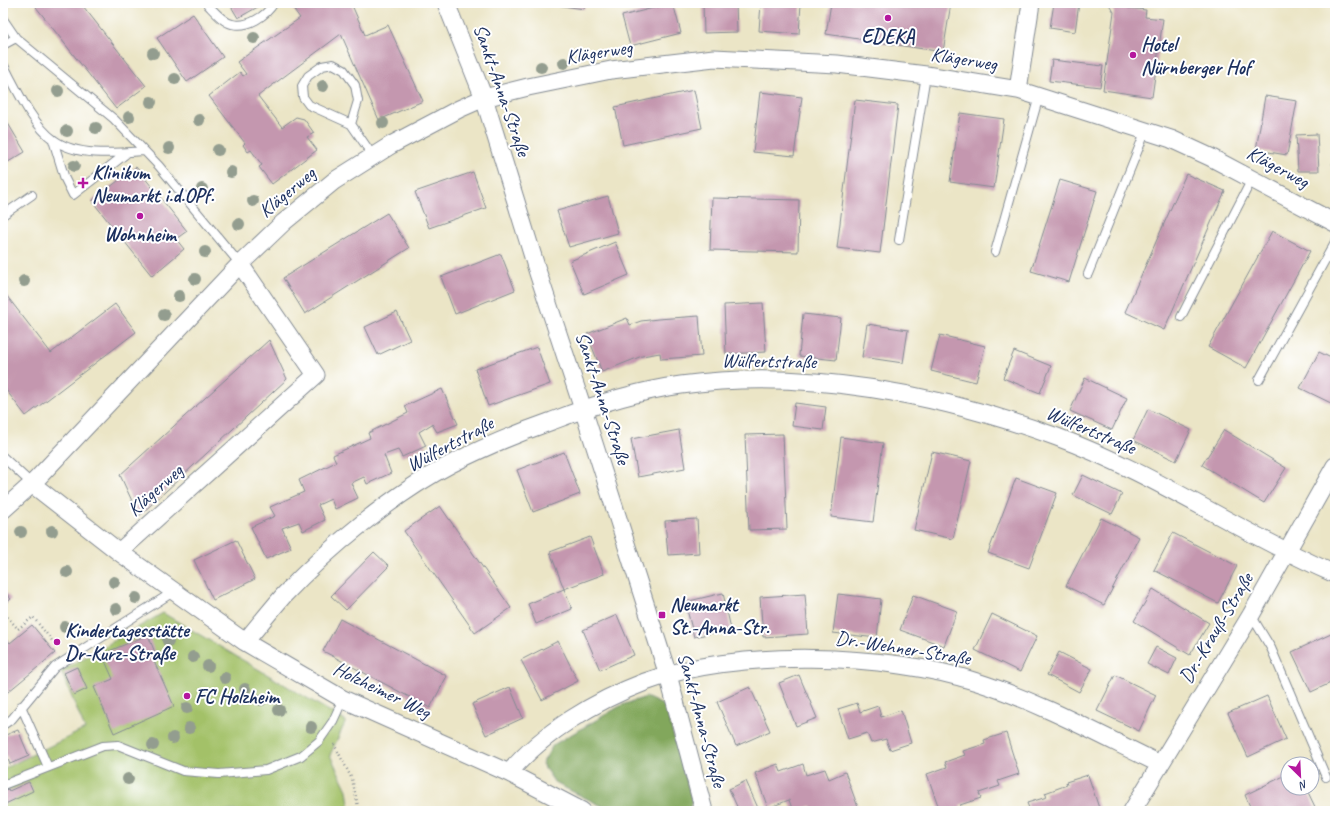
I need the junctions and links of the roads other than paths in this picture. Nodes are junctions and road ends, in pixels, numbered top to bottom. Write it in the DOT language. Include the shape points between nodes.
graph roads {
  1 [pos="274,3"];
  2 [pos="446,3"];
  3 [pos="1031,3"];
  4 [pos="208,5"];
  5 [pos="3,19"];
  6 [pos="16,38"];
  7 [pos="3,45"];
  8 [pos="3,64"];
  9 [pos="926,75"];
  10 [pos="1018,90"];
  11 [pos="1039,96"];
  12 [pos="484,98"];
  13 [pos="351,124"];
  14 [pos="1146,130"];
  15 [pos="54,140"];
  16 [pos="144,151"];
  17 [pos="127,152"];
  18 [pos="373,156"];
  19 [pos="1252,179"];
  20 [pos="32,194"];
  21 [pos="3,215"];
  22 [pos="1335,223"];
  23 [pos="899,240"];
  24 [pos="1335,242"];
  25 [pos="995,252"];
  26 [pos="240,264"];
  27 [pos="1088,274"];
  28 [pos="1181,317"];
  29 [pos="1259,380"];
  30 [pos="584,409"];
  31 [pos="3,457"];
  32 [pos="1335,466"];
  33 [pos="32,484"];
  34 [pos="3,510"];
  35 [pos="119,552"];
  36 [pos="1287,552"];
  37 [pos="1335,574"];
  38 [pos="173,592"];
  39 [pos="1251,615"];
  40 [pos="245,642"];
  41 [pos="668,674"];
  42 [pos="343,698"];
  43 [pos="21,706"];
  44 [pos="3,725"];
  45 [pos="1160,764"];
  46 [pos="48,767"];
  47 [pos="508,773"];
  48 [pos="1326,777"];
  49 [pos="3,786"];
  50 [pos="582,811"];
  51 [pos="704,811"];
  52 [pos="1132,811"];
  1 -- 4 [label="lane" via="258,20 241,25 231,24"];
  2 -- 12 [label="street, Sankt-Anna-Straße"];
  3 -- 10 [label="street, Klägerweg"];
  5 -- 6 [label="lane"];
  6 -- 7 [label="lane"];
  6 -- 16 [label="lane" via="114,120"];
  8 -- 15 [label="lane" via="25,105 47,135"];
  9 -- 10 [label="street, Klägerweg"];
  9 -- 12 [label="street, Klägerweg" via="836,64 714,58 611,70 510,90"];
  9 -- 23 [label="lane"];
  10 -- 11 [label="street, Klägerweg"];
  11 -- 14 [label="street, Klägerweg"];
  11 -- 25 [label="lane"];
  12 -- 18 [label="street, Klägerweg"];
  12 -- 30 [label="street, Sankt-Anna-Straße"];
  13 -- 13 [label="lane" via="309,105 303,97 302,86 308,76 322,66 333,64 344,70 355,85 358,101"];
  13 -- 18 [label="lane"];
  14 -- 19 [label="street, Klägerweg" via="1210,157"];
  14 -- 27 [label="lane"];
  15 -- 17 [label="lane" via="61,145 82,150 109,154"];
  15 -- 17 [label="lane" via="73,195"];
  16 -- 17 [label="lane"];
  16 -- 26 [label="lane"];
  18 -- 26 [label="street, Klägerweg" via="334,181 284,222"];
  19 -- 22 [label="street, Klägerweg"];
  19 -- 28 [label="lane"];
  20 -- 21 [label="lane"];
  24 -- 29 [label="lane"];
  26 -- 33 [label="street, Klägerweg"];
  26 -- 35 [label="street, Klägerweg" via="316,374"];
  30 -- 36 [label="street, Wülfertstraße" via="635,394 681,385 741,381 794,381 899,392 1000,419 1089,450"];
  30 -- 40 [label="street, Wülfertstraße" via="485,448 449,465 413,487 366,521 320,561 285,594"];
  30 -- 41 [label="street, Sankt-Anna-Straße"];
  31 -- 33 [label="lane"];
  32 -- 36 [label="street, Dr.-Krauß-Straße"];
  33 -- 34 [label="street, Klägerweg"];
  33 -- 35 [label="street, Holzheimer Weg"];
  35 -- 38 [label="street, Holzheimer Weg"];
  36 -- 37 [label="street, Wülfertstraße"];
  36 -- 39 [label="street, Dr.-Krauß-Straße"];
  38 -- 40 [label="street, Holzheimer Weg"];
  38 -- 43 [label="lane" via="55,667"];
  39 -- 45 [label="street, Dr.-Krauß-Straße"];
  39 -- 48 [label="lane" via="1271,648"];
  40 -- 42 [label="street, Holzheimer Weg"];
  41 -- 45 [label="street, Dr.-Wehner-Straße" via="740,662 831,658 930,670 976,681 1006,692"];
  41 -- 47 [label="street, Dr.-Wehner-Straße" via="622,692 568,722 527,754"];
  41 -- 51 [label="street, Sankt-Anna-Straße"];
  42 -- 46 [label="lane" via="319,741 301,756 266,770 219,774 182,770 118,745 102,746"];
  42 -- 47 [label="street, Holzheimer Weg"];
  43 -- 44 [label="lane"];
  43 -- 46 [label="lane"];
  45 -- 52 [label="street, Dr.-Krauß-Straße"];
  46 -- 49 [label="lane"];
  47 -- 50 [label="street, Holzheimer Weg"];
}
